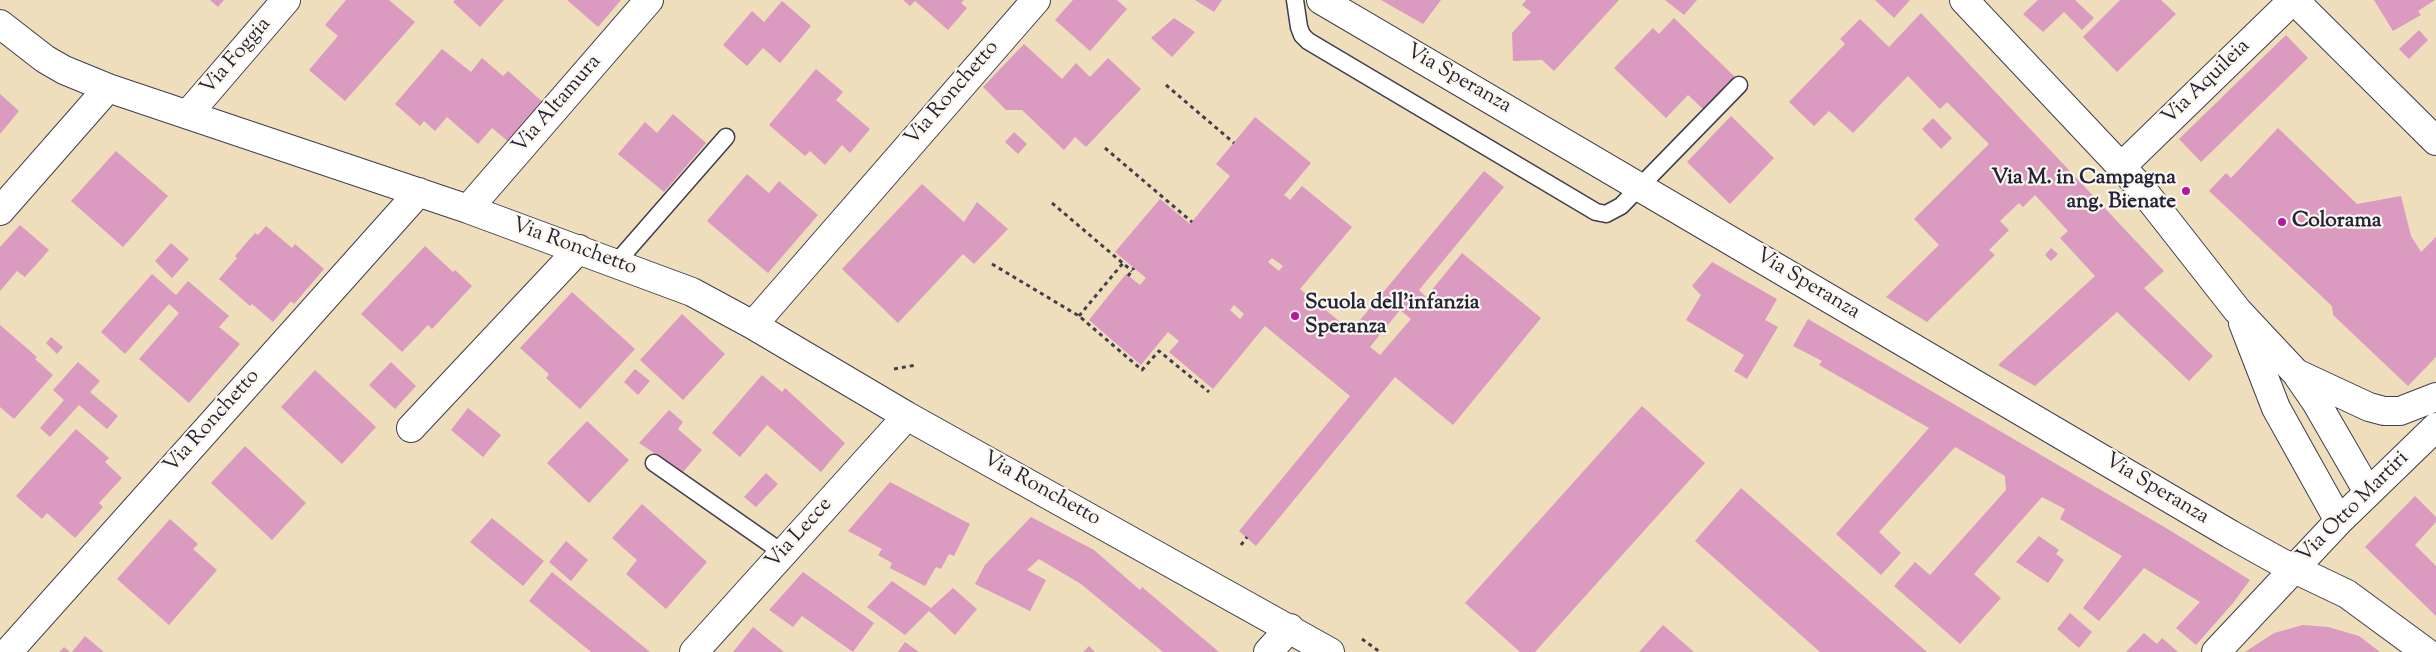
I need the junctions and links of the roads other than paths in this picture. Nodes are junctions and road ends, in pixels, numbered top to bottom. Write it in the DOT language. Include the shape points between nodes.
graph roads {
  1 [pos="286,0"];
  2 [pos="649,0"];
  3 [pos="1036,0"];
  4 [pos="1295,0"];
  5 [pos="1321,0"];
  6 [pos="1964,0"];
  7 [pos="2294,0"];
  8 [pos="0,24"];
  9 [pos="1739,85"];
  10 [pos="108,88"];
  11 [pos="188,114"];
  12 [pos="726,137"];
  13 [pos="2436,141"];
  14 [pos="2122,166"];
  15 [pos="1640,186"];
  16 [pos="419,192"];
  17 [pos="468,210"];
  18 [pos="0,211"];
  19 [pos="579,249"];
  20 [pos="616,263"];
  21 [pos="2238,310"];
  22 [pos="753,325"];
  23 [pos="2296,373"];
  24 [pos="2436,397"];
  25 [pos="907,416"];
  26 [pos="2436,427"];
  27 [pos="411,428"];
  28 [pos="654,463"];
  29 [pos="2368,492"];
  30 [pos="2339,521"];
  31 [pos="783,553"];
  32 [pos="2293,569"];
  33 [pos="1290,628"];
  34 [pos="8,652"];
  35 [pos="694,652"];
  36 [pos="1268,652"];
  37 [pos="1330,652"];
  38 [pos="2216,652"];
  39 [pos="2426,652"];
  1 -- 11 [label="street, Via Foggia"];
  2 -- 17 [label="street, Via Altamura"];
  3 -- 22 [label="street, Via Ronchetto"];
  4 -- 15 [label="lane" via="1299,27 1308,41 1596,212 1613,212"];
  5 -- 15 [label="street, Via Speranza"];
  6 -- 14 [label="street"];
  7 -- 13 [label="street"];
  7 -- 14 [label="street, Via Aquileia"];
  8 -- 10 [label="street, Via Ronchetto" via="45,59"];
  9 -- 15 [label="lane"];
  10 -- 11 [label="street, Via Ronchetto"];
  10 -- 18 [label="street"];
  11 -- 16 [label="street, Via Ronchetto"];
  12 -- 20 [label="lane"];
  14 -- 21 [label="street"];
  15 -- 32 [label="street, Via Speranza"];
  16 -- 17 [label="street, Via Ronchetto"];
  16 -- 34 [label="street, Via Ronchetto"];
  17 -- 19 [label="street, Via Ronchetto"];
  19 -- 20 [label="street, Via Ronchetto"];
  19 -- 27 [label="street"];
  20 -- 22 [label="street, Via Ronchetto" via="692,292"];
  21 -- 23 [label="street"];
  21 -- 30 [label="street" via="2276,408"];
  22 -- 25 [label="street, Via Ronchetto"];
  23 -- 24 [label="street" via="2369,408 2384,411 2400,411"];
  23 -- 29 [label="street"];
  25 -- 31 [label="street, Via Lecce"];
  25 -- 33 [label="street, Via Ronchetto"];
  26 -- 29 [label="street, Via Otto Martiri"];
  28 -- 31 [label="lane"];
  29 -- 30 [label="street, Via Otto Martiri"];
  30 -- 32 [label="street, Via Otto Martiri"];
  31 -- 35 [label="street, Via Lecce"];
  32 -- 38 [label="street, Via Otto Martiri"];
  32 -- 39 [label="street, Via Speranza" via="2347,594"];
  33 -- 36 [label="street"];
  33 -- 37 [label="street, Via Ronchetto"];
}
